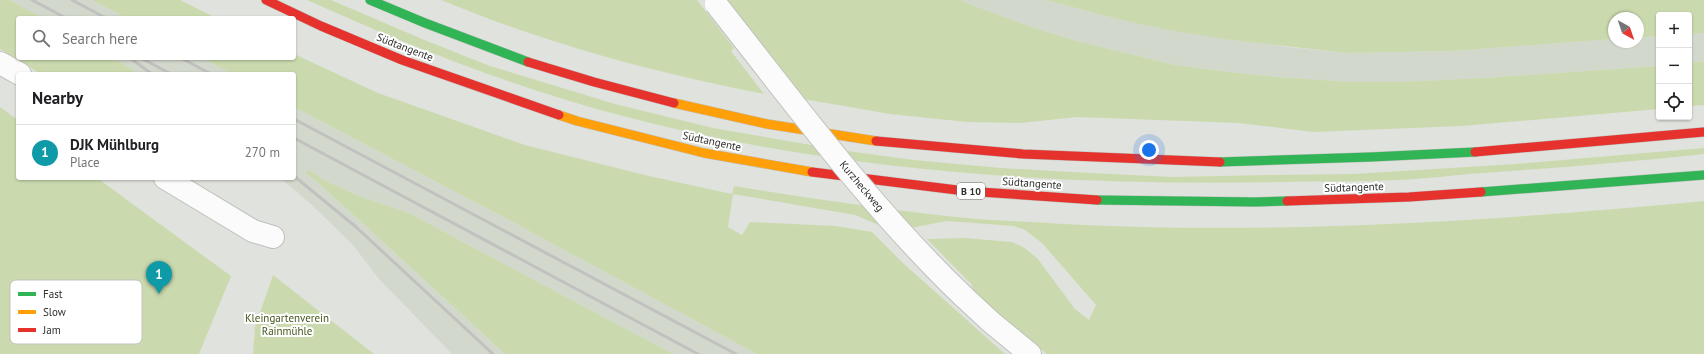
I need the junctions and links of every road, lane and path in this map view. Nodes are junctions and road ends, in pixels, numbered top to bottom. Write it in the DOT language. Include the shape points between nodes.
graph roads {
  1 [pos="266,0"];
  2 [pos="370,0"];
  3 [pos="715,2"];
  4 [pos="0,63"];
  5 [pos="16,72"];
  6 [pos="1704,132"];
  7 [pos="1704,175"];
  8 [pos="168,180"];
  9 [pos="273,238"];
  10 [pos="1030,354"];
  1 -- 7 [label="highway, Südtangente / B 10" via="402,60 577,120 704,153 832,174 950,189 1098,200 1255,202 1409,197"];
  2 -- 6 [label="highway" via="422,24 560,73 694,109 828,134 950,149 1071,157 1230,162 1517,150"];
  3 -- 10 [label="street, Kurzheckweg, bridge" via="843,164 896,226 937,271 990,322"];
  4 -- 5 [label="street"];
  8 -- 9 [label="street" via="253,231"];
}
